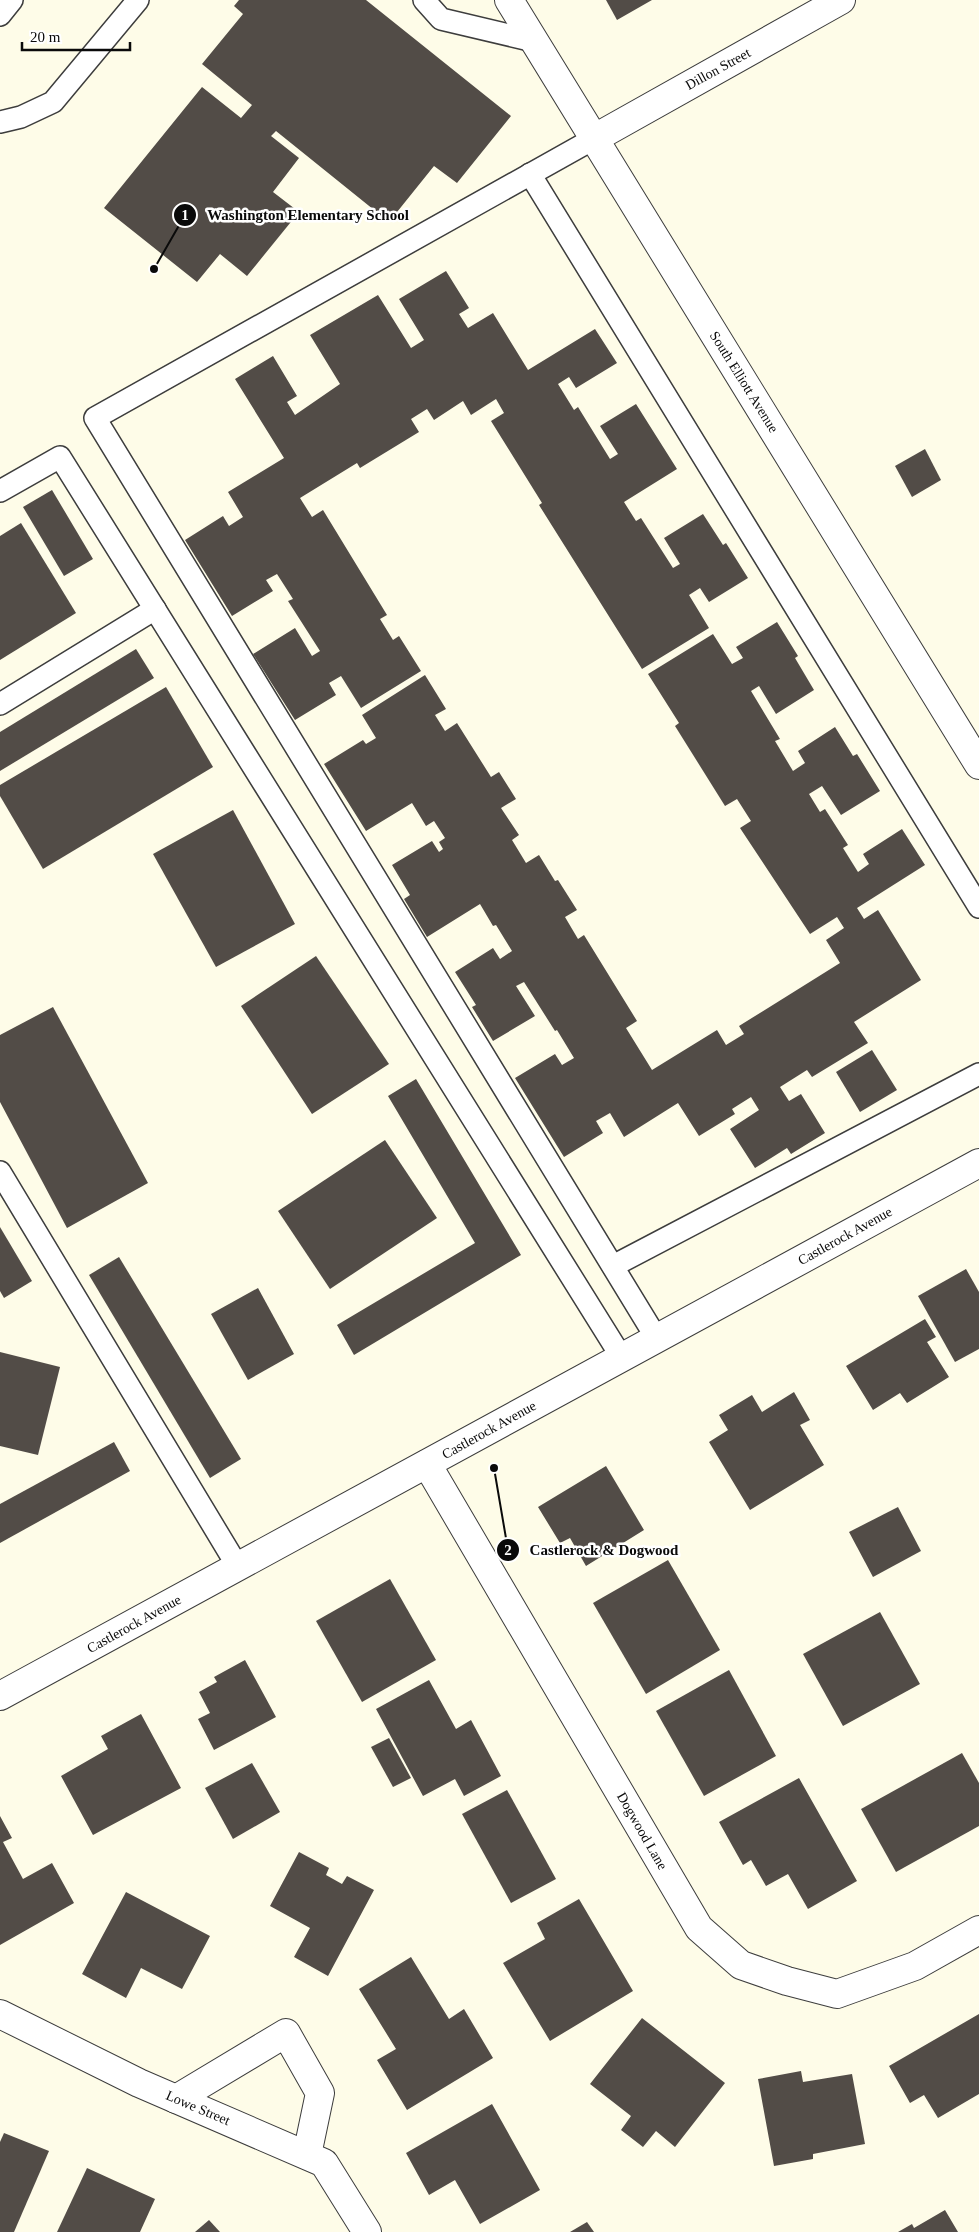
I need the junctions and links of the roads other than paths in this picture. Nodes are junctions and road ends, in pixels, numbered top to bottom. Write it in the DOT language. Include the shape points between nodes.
graph roads {
  1 [pos="12,0"];
  2 [pos="138,0"];
  3 [pos="424,0"];
  4 [pos="508,0"];
  5 [pos="841,0"];
  6 [pos="0,14"];
  7 [pos="534,41"];
  8 [pos="0,122"];
  9 [pos="595,138"];
  10 [pos="530,174"];
  11 [pos="0,490"];
  12 [pos="154,609"];
  13 [pos="0,704"];
  14 [pos="979,765"];
  15 [pos="979,907"];
  16 [pos="979,1074"];
  17 [pos="979,1163"];
  18 [pos="0,1172"];
  19 [pos="613,1266"];
  20 [pos="657,1339"];
  21 [pos="622,1358"];
  22 [pos="427,1464"];
  23 [pos="238,1567"];
  24 [pos="0,1696"];
  25 [pos="979,1930"];
  26 [pos="0,2014"];
  27 [pos="176,2099"];
  28 [pos="307,2155"];
  29 [pos="367,2232"];
  1 -- 6 [label="lane"];
  2 -- 8 [label="lane" via="53,102 21,117"];
  3 -- 7 [label="lane" via="441,19"];
  4 -- 7 [label="street, South Elliott Avenue"];
  5 -- 9 [label="street, Dillon Street"];
  7 -- 9 [label="street, South Elliott Avenue"];
  9 -- 10 [label="lane"];
  9 -- 14 [label="street, South Elliott Avenue"];
  10 -- 15 [label="lane"];
  10 -- 19 [label="lane" via="95,418"];
  11 -- 12 [label="lane" via="60,457"];
  12 -- 13 [label="lane"];
  12 -- 21 [label="lane"];
  16 -- 19 [label="lane"];
  17 -- 20 [label="street, Castlerock Avenue"];
  18 -- 23 [label="lane"];
  19 -- 20 [label="lane"];
  20 -- 21 [label="street, Castlerock Avenue"];
  21 -- 22 [label="street, Castlerock Avenue"];
  22 -- 23 [label="street, Castlerock Avenue"];
  22 -- 25 [label="street, Dogwood Lane" via="699,1928 741,1965 787,1982 837,1994 914,1966"];
  23 -- 24 [label="street, Castlerock Avenue"];
  26 -- 27 [label="street, Lowe Street"];
  27 -- 28 [label="street, Lowe Street"];
  27 -- 28 [label="street" via="286,2032 320,2093"];
  28 -- 29 [label="street, Lowe Street" via="324,2162"];
}
